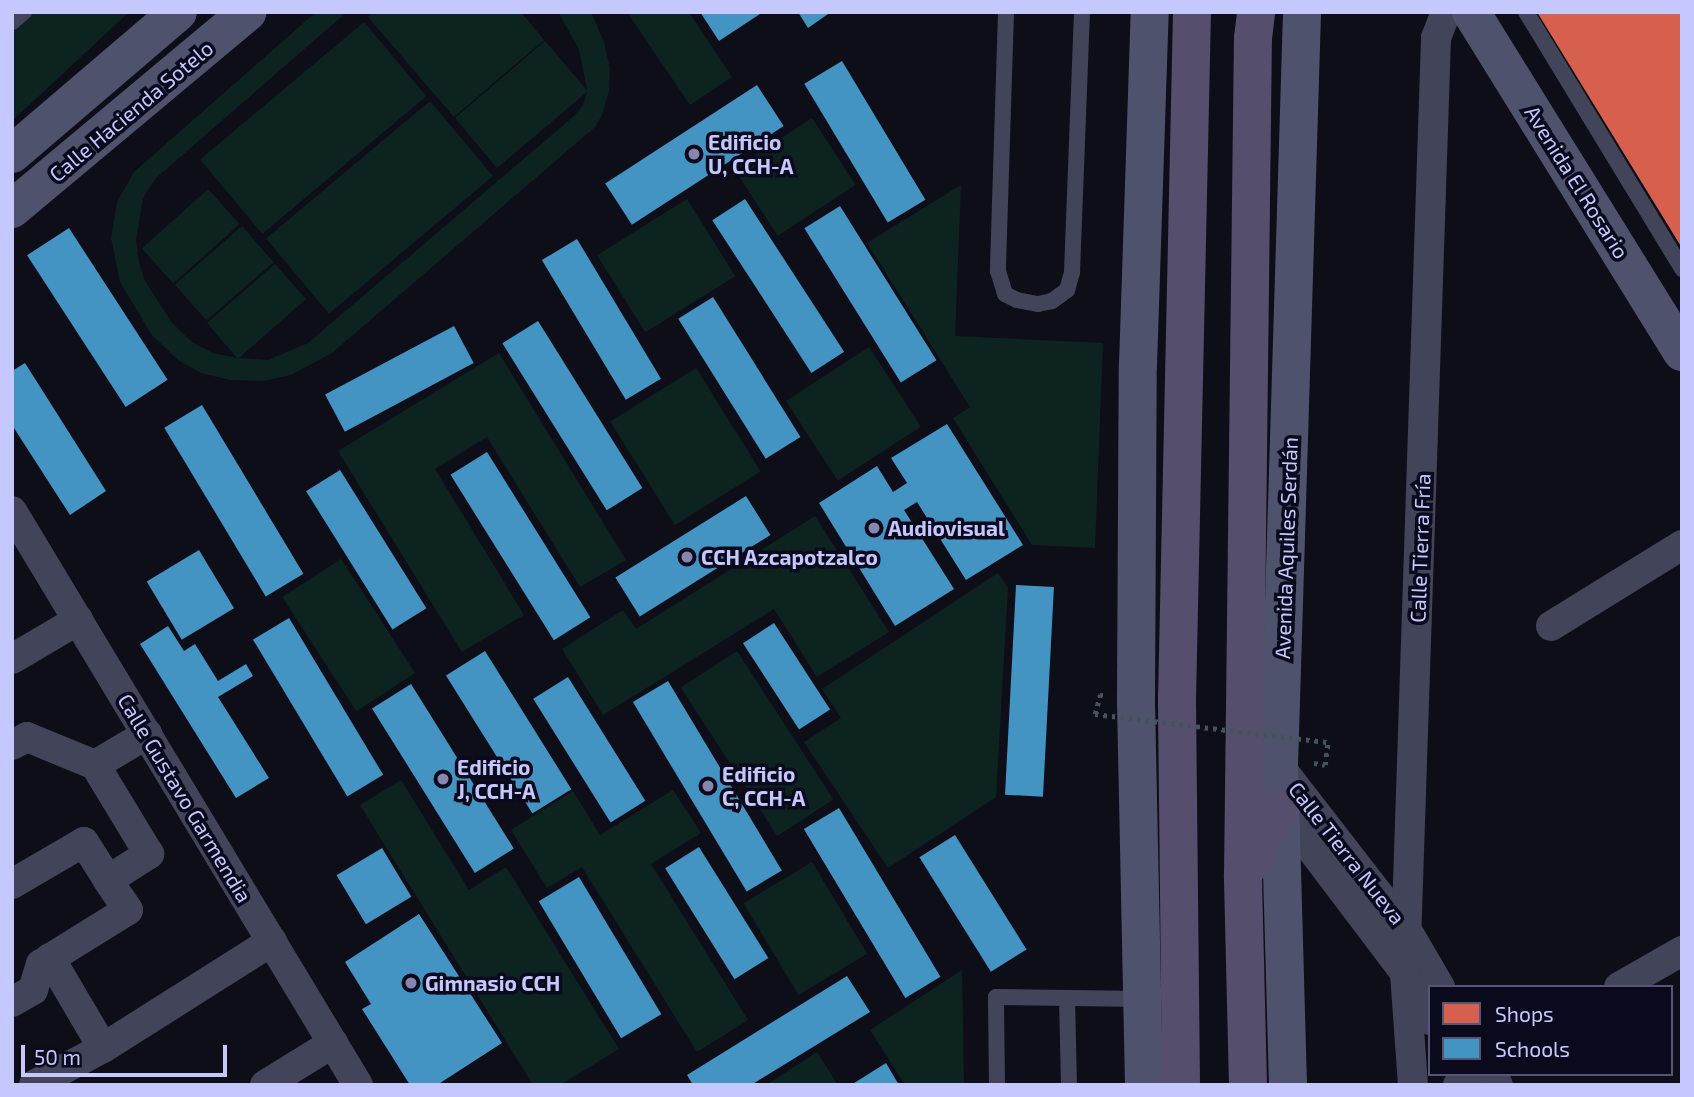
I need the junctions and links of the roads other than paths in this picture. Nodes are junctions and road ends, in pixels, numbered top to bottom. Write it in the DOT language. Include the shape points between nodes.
graph roads {
  1 [pos="24,12"];
  2 [pos="178,12"];
  3 [pos="248,12"];
  4 [pos="1006,12"];
  5 [pos="1082,12"];
  6 [pos="1150,12"];
  7 [pos="1192,12"];
  8 [pos="1256,12"];
  9 [pos="1302,12"];
  10 [pos="1446,12"];
  11 [pos="1471,12"];
  12 [pos="1526,12"];
  13 [pos="12,22"];
  14 [pos="12,154"];
  15 [pos="12,209"];
  16 [pos="1682,269"];
  17 [pos="1682,352"];
  18 [pos="14,519"];
  19 [pos="1682,545"];
  20 [pos="78,620"];
  21 [pos="1551,626"];
  22 [pos="12,660"];
  23 [pos="1245,724"];
  24 [pos="147,734"];
  25 [pos="12,745"];
  26 [pos="95,765"];
  27 [pos="1279,766"];
  28 [pos="1281,809"];
  29 [pos="1243,875"];
  30 [pos="108,880"];
  31 [pos="12,884"];
  32 [pos="1408,932"];
  33 [pos="272,941"];
  34 [pos="1682,951"];
  35 [pos="50,958"];
  36 [pos="1405,973"];
  37 [pos="1439,985"];
  38 [pos="1622,985"];
  39 [pos="1067,998"];
  40 [pos="1142,999"];
  41 [pos="12,1002"];
  42 [pos="1428,1016"];
  43 [pos="333,1042"];
  44 [pos="103,1048"];
  45 [pos="33,1085"];
  46 [pos="265,1085"];
  47 [pos="358,1085"];
  48 [pos="997,1085"];
  49 [pos="1069,1085"];
  50 [pos="1144,1085"];
  51 [pos="1181,1085"];
  52 [pos="1248,1085"];
  53 [pos="1288,1085"];
  54 [pos="1413,1085"];
  1 -- 13 [label="lane"];
  2 -- 14 [label="street, Calle Hacienda Sotelo"];
  3 -- 15 [label="street, Calle Hacienda Sotelo"];
  4 -- 5 [label="lane" via="998,271 1005,294 1038,304 1052,302 1067,290 1072,272"];
  6 -- 40 [label="street" via="1138,379 1136,700"];
  7 -- 51 [label="main road" via="1177,699"];
  8 -- 23 [label="main road, Avenida Aquiles Serdán"];
  9 -- 27 [label="street, Avenida Aquiles Serdán"];
  10 -- 32 [label="street, Calle Tierra Fría" via="1436,38"];
  11 -- 17 [label="street, Avenida El Rosario"];
  12 -- 16 [label="lane"];
  18 -- 20 [label="street, Calle Gustavo Garmendia"];
  19 -- 21 [label="street"];
  20 -- 22 [label="street"];
  20 -- 24 [label="street, Calle Gustavo Garmendia"];
  23 -- 27 [label="street, Calle Tierra Nueva"];
  23 -- 29 [label="main road, Avenida Aquiles Serdán"];
  24 -- 26 [label="street"];
  24 -- 33 [label="street, Calle Gustavo Garmendia"];
  25 -- 26 [label="street" via="26,737"];
  26 -- 30 [label="street" via="149,854"];
  27 -- 28 [label="street, Avenida Aquiles Serdán"];
  27 -- 32 [label="street, Calle Tierra Nueva"];
  28 -- 29 [label="main road"];
  28 -- 36 [label="street, Calle Tierra Nueva"];
  28 -- 53 [label="street, Avenida Aquiles Serdán"];
  29 -- 52 [label="main road, Avenida Aquiles Serdán"];
  30 -- 31 [label="street" via="85,842"];
  30 -- 35 [label="street" via="128,910"];
  32 -- 36 [label="street, Calle Tierra Fría"];
  32 -- 37 [label="street, Calle Tierra Nueva"];
  33 -- 43 [label="street, Calle Gustavo Garmendia"];
  33 -- 44 [label="street"];
  34 -- 38 [label="street"];
  35 -- 41 [label="street" via="41,964 33,989"];
  35 -- 44 [label="street"];
  36 -- 42 [label="street, Calle Tierra Nueva"];
  36 -- 54 [label="street, Calle Tierra Fría"];
  39 -- 40 [label="lane"];
  39 -- 48 [label="lane" via="996,997"];
  39 -- 49 [label="lane"];
  40 -- 50 [label="street"];
  43 -- 46 [label="street"];
  43 -- 47 [label="street, Calle Gustavo Garmendia"];
  44 -- 45 [label="street"];
}
